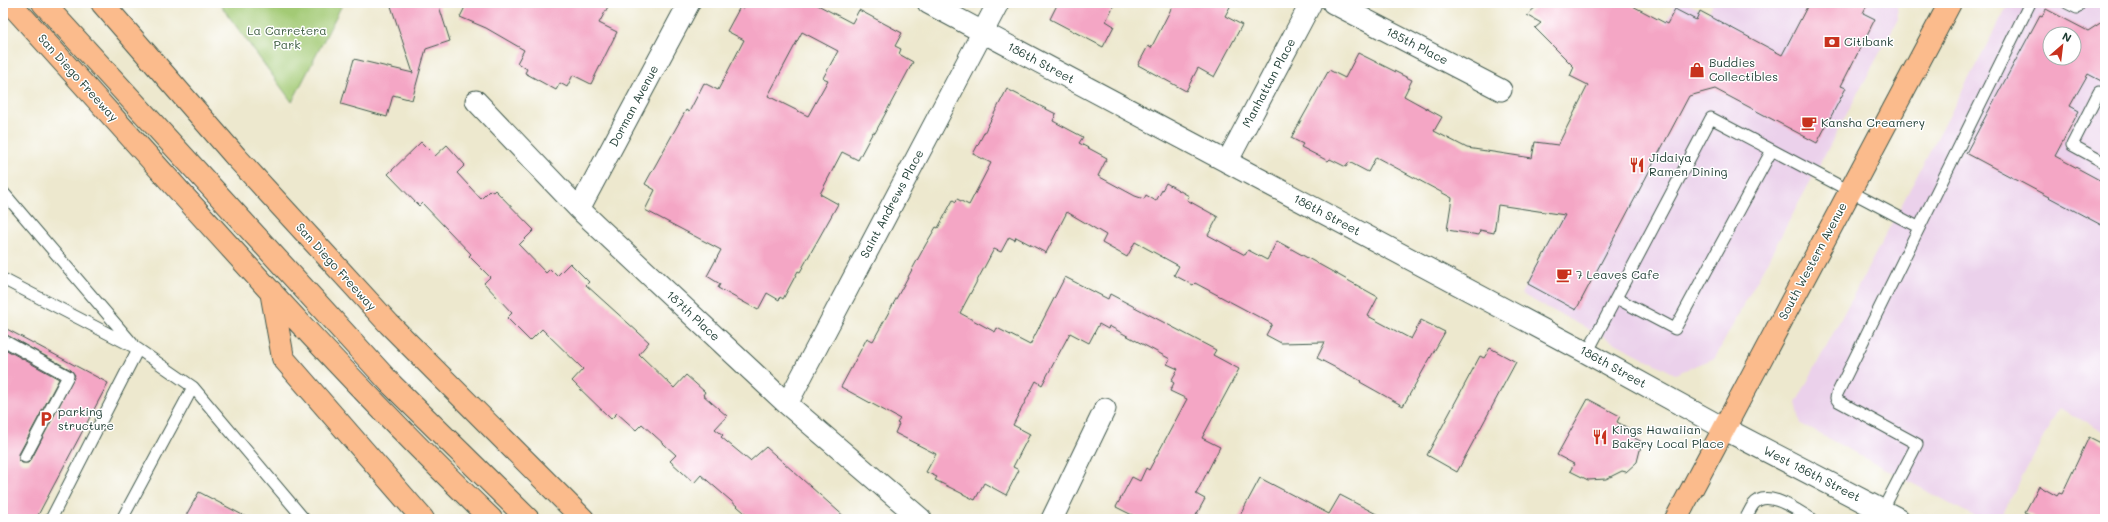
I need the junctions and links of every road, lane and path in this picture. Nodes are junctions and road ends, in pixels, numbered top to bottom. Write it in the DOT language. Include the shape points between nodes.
graph roads {
  1 [pos="10,3"];
  2 [pos="43,3"];
  3 [pos="102,3"];
  4 [pos="689,3"];
  5 [pos="928,3"];
  6 [pos="998,3"];
  7 [pos="1311,3"];
  8 [pos="1333,3"];
  9 [pos="1950,3"];
  10 [pos="2030,3"];
  11 [pos="2067,3"];
  12 [pos="2080,3"];
  13 [pos="983,32"];
  14 [pos="1501,90"];
  15 [pos="2105,95"];
  16 [pos="476,101"];
  17 [pos="1772,150"];
  18 [pos="1227,162"];
  19 [pos="2105,163"];
  20 [pos="1850,191"];
  21 [pos="3,192"];
  22 [pos="579,209"];
  23 [pos="1918,227"];
  24 [pos="3,279"];
  25 [pos="271,291"];
  26 [pos="1616,298"];
  27 [pos="3,340"];
  28 [pos="138,349"];
  29 [pos="1587,353"];
  30 [pos="192,387"];
  31 [pos="786,404"];
  32 [pos="1105,409"];
  33 [pos="1725,429"];
  34 [pos="25,457"];
  35 [pos="1886,516"];
  36 [pos="51,519"];
  37 [pos="122,519"];
  38 [pos="304,519"];
  39 [pos="423,519"];
  40 [pos="491,519"];
  41 [pos="528,519"];
  42 [pos="583,519"];
  43 [pos="921,519"];
  44 [pos="1052,519"];
  45 [pos="1676,519"];
  46 [pos="1745,519"];
  47 [pos="1812,519"];
  1 -- 25 [label="main road, San Diego Freeway"];
  2 -- 41 [label="main road" via="392,386"];
  3 -- 42 [label="main road, San Diego Freeway" via="236,157 389,324"];
  4 -- 22 [label="street, Dorman Avenue"];
  5 -- 13 [label="street, 186th Street"];
  6 -- 13 [label="street, Saint Andrews Place"];
  7 -- 18 [label="street, Manhattan Place"];
  8 -- 14 [label="street, 185th Place"];
  9 -- 20 [label="main road, South Western Avenue"];
  10 -- 23 [label="lane"];
  11 -- 12 [label="lane" via="2077,8"];
  13 -- 18 [label="street, 186th Street"];
  13 -- 31 [label="street, Saint Andrews Place"];
  15 -- 19 [label="lane" via="2099,92 2072,145"];
  16 -- 22 [label="street, 187th Place"];
  17 -- 20 [label="lane"];
  17 -- 26 [label="lane" via="1676,329"];
  17 -- 26 [label="lane" via="1711,118"];
  18 -- 29 [label="street, 186th Street"];
  20 -- 23 [label="lane"];
  20 -- 33 [label="main road, South Western Avenue"];
  21 -- 28 [label="lane"];
  22 -- 31 [label="street, 187th Place"];
  23 -- 35 [label="lane" via="1836,398 1917,444"];
  24 -- 28 [label="lane"];
  25 -- 39 [label="main road" via="283,358"];
  25 -- 40 [label="main road, San Diego Freeway" via="391,420"];
  26 -- 29 [label="lane"];
  27 -- 34 [label="lane" via="68,376"];
  28 -- 30 [label="lane"];
  28 -- 36 [label="lane"];
  29 -- 33 [label="street, 186th Street"];
  30 -- 37 [label="lane"];
  30 -- 38 [label="lane"];
  31 -- 43 [label="street, 187th Place"];
  32 -- 44 [label="street"];
  33 -- 35 [label="street, West 186th Street"];
  33 -- 45 [label="main road, South Western Avenue"];
  46 -- 47 [label="lane" via="1753,504 1766,498 1778,500"];
}
